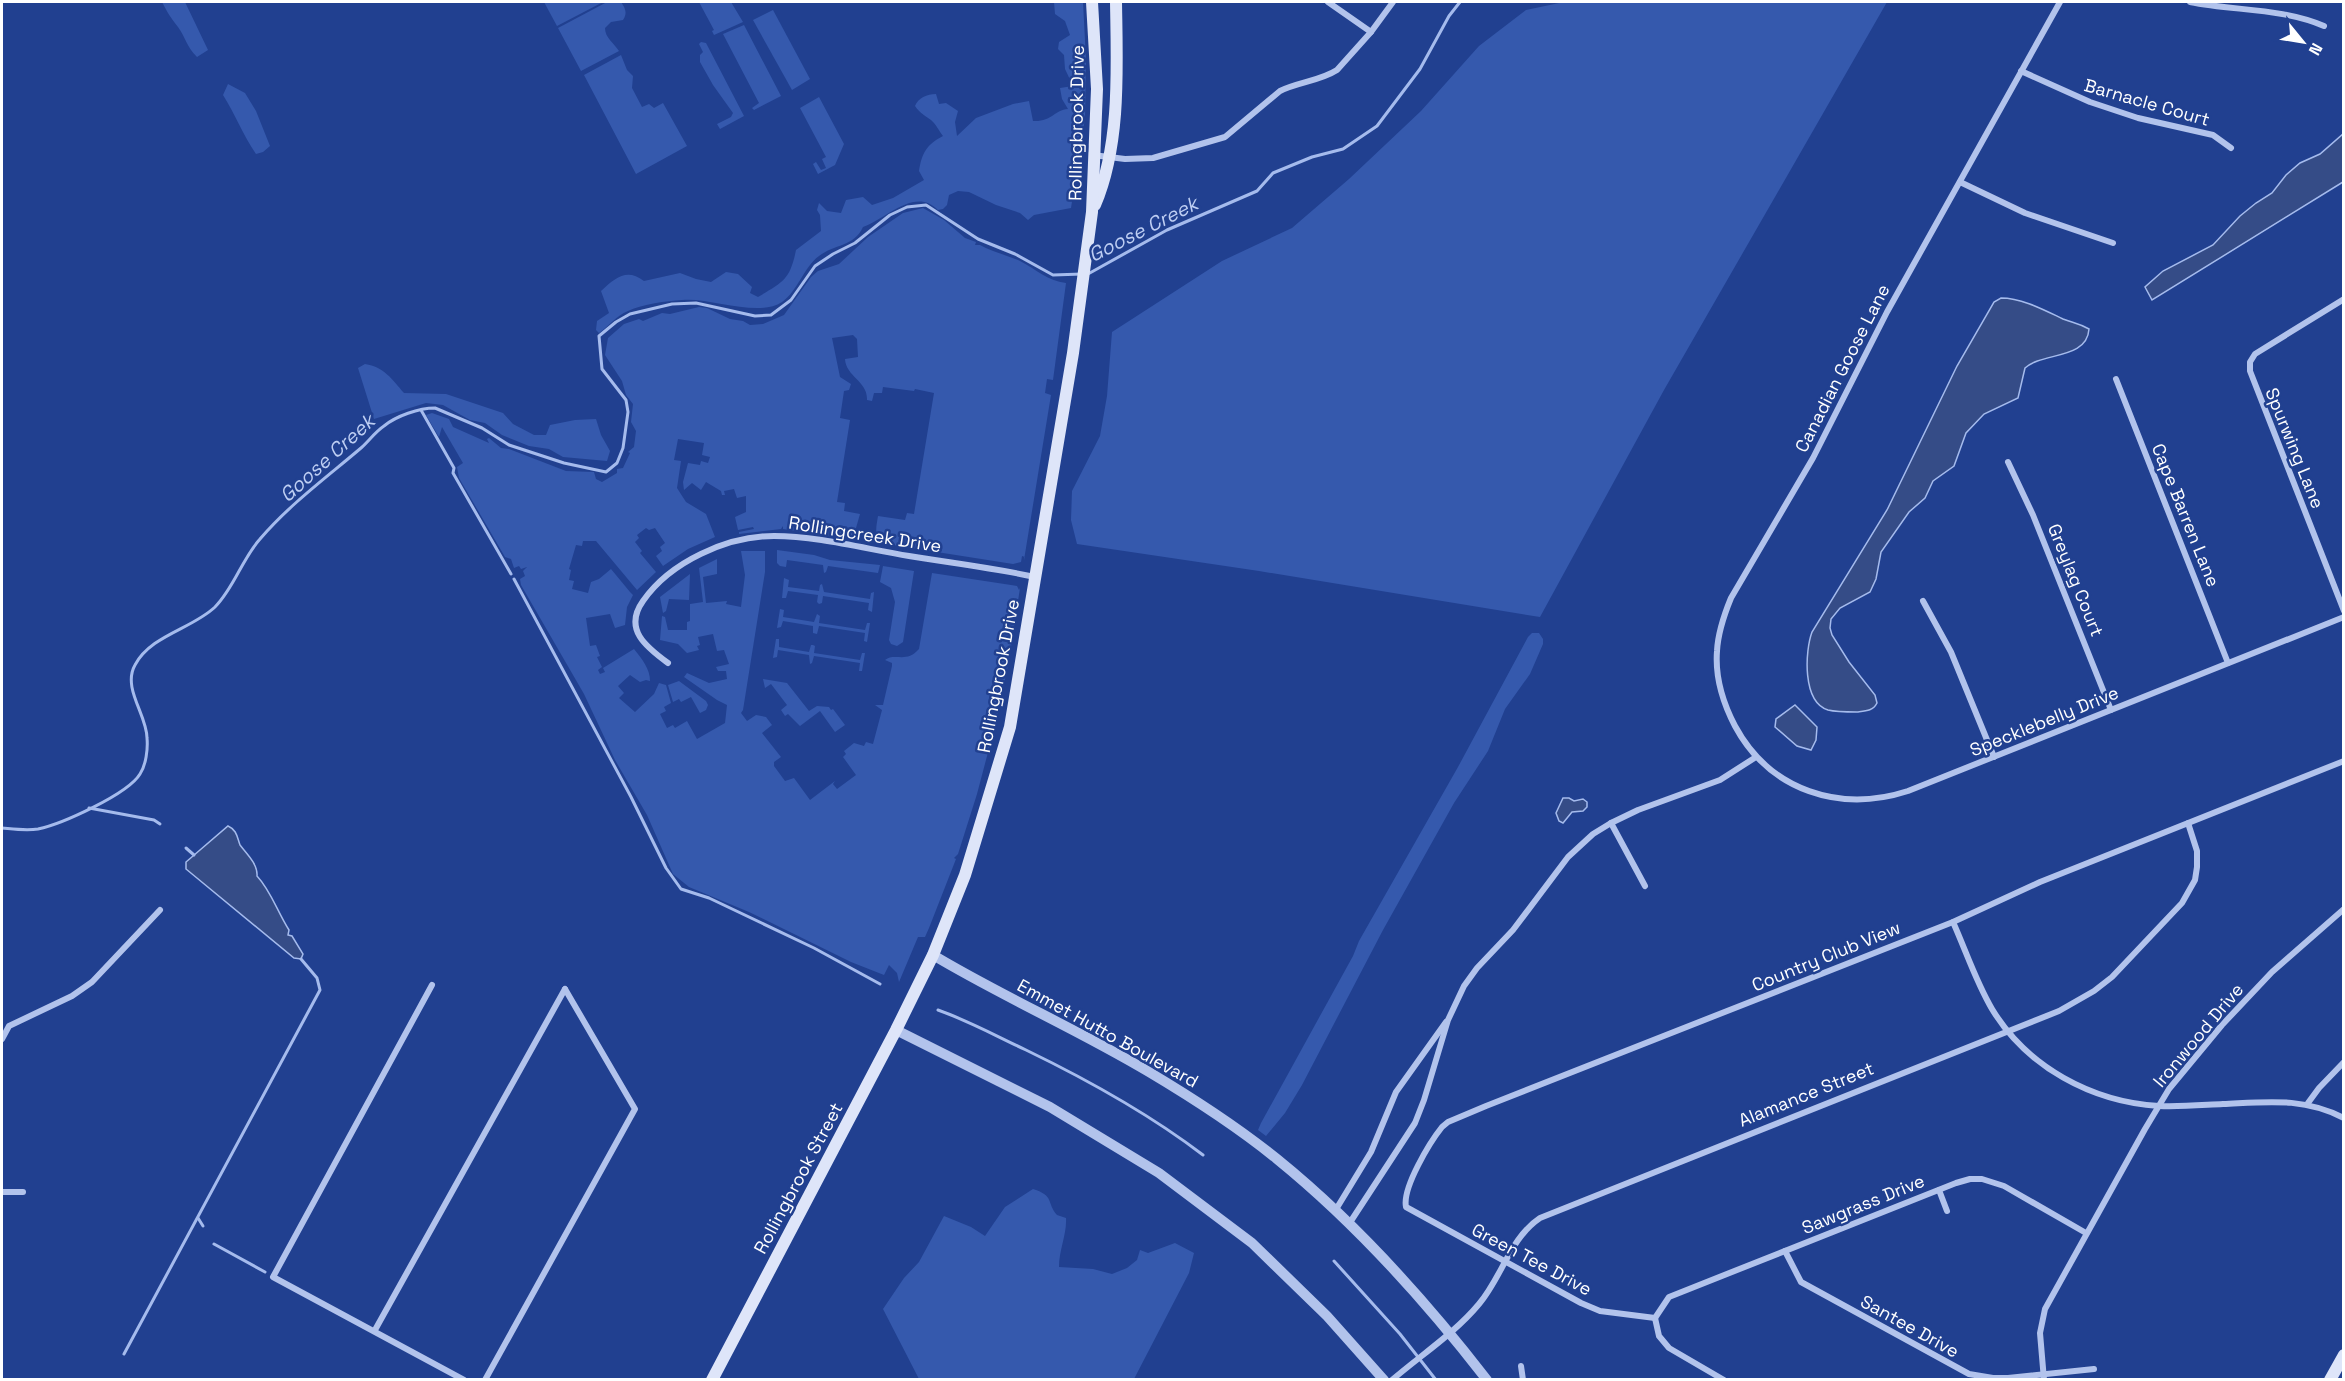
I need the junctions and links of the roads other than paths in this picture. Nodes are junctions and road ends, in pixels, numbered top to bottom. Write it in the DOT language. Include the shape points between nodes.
graph roads {
  1 [pos="1092,2"];
  2 [pos="1116,2"];
  3 [pos="1328,2"];
  4 [pos="1393,2"];
  5 [pos="2060,2"];
  6 [pos="2190,2"];
  7 [pos="2324,26"];
  8 [pos="1371,32"];
  9 [pos="2021,71"];
  10 [pos="2231,148"];
  11 [pos="1093,155"];
  12 [pos="1108,157"];
  13 [pos="1960,182"];
  14 [pos="1092,212"];
  15 [pos="2113,243"];
  16 [pos="2343,299"];
  17 [pos="2116,379"];
  18 [pos="2008,462"];
  19 [pos="1035,577"];
  20 [pos="1923,601"];
  21 [pos="2343,611"];
  22 [pos="2343,617"];
  23 [pos="668,663"];
  24 [pos="2228,663"];
  25 [pos="2111,710"];
  26 [pos="1756,756"];
  27 [pos="1994,757"];
  28 [pos="2343,761"];
  29 [pos="1611,823"];
  30 [pos="2188,823"];
  31 [pos="1645,886"];
  32 [pos="2343,909"];
  33 [pos="160,910"];
  34 [pos="1953,922"];
  35 [pos="933,955"];
  36 [pos="432,985"];
  37 [pos="914,993"];
  38 [pos="1448,1020"];
  39 [pos="896,1030"];
  40 [pos="2007,1030"];
  41 [pos="2,1038"];
  42 [pos="2343,1062"];
  43 [pos="2308,1103"];
  44 [pos="2159,1106"];
  45 [pos="2343,1118"];
  46 [pos="1939,1190"];
  47 [pos="2,1192"];
  48 [pos="23,1192"];
  49 [pos="1335,1211"];
  50 [pos="1947,1211"];
  51 [pos="1349,1224"];
  52 [pos="1443,1228"];
  53 [pos="2086,1233"];
  54 [pos="1785,1251"];
  55 [pos="1505,1262"];
  56 [pos="1655,1318"];
  57 [pos="375,1330"];
  58 [pos="1449,1331"];
  59 [pos="2343,1355"];
  60 [pos="1521,1366"];
  61 [pos="2094,1369"];
  62 [pos="2044,1377"];
  63 [pos="464,1380"];
  64 [pos="485,1380"];
  65 [pos="712,1380"];
  66 [pos="1384,1380"];
  67 [pos="1392,1380"];
  68 [pos="1487,1380"];
  69 [pos="1523,1380"];
  70 [pos="1724,1380"];
  71 [pos="2330,1380"];
  1 -- 11 [label="main road, Rollingbrook Drive" via="1097,89"];
  2 -- 12 [label="main road, Rollingbrook Drive" via="1115,108"];
  3 -- 8 [label="street"];
  4 -- 8 [label="street"];
  5 -- 9 [label="street, Canadian Goose Lane"];
  6 -- 7 [label="street" via="2297,16"];
  8 -- 12 [label="street" via="1337,70 1280,91 1226,137 1153,158"];
  9 -- 10 [label="street, Barnacle Court" via="2090,102 2138,118 2213,135"];
  9 -- 13 [label="street, Canadian Goose Lane"];
  11 -- 12 [label="street"];
  11 -- 14 [label="main road, Rollingbrook Drive"];
  12 -- 14 [label="main road, Rollingbrook Drive"];
  13 -- 15 [label="street" via="2036,217"];
  13 -- 26 [label="street, Canadian Goose Lane" via="1722,620 1718,678 1728,712"];
  14 -- 19 [label="main road, Rollingbrook Drive"];
  16 -- 21 [label="street, Spurwing Lane" via="2262,349 2250,362 2252,380"];
  17 -- 24 [label="street, Cape Barren Lane"];
  18 -- 25 [label="street, Greylag Court"];
  19 -- 23 [label="street, Rollingcreek Drive" via="810,539 770,536 745,540 714,548 683,564 659,583 639,607 635,618 641,640"];
  19 -- 35 [label="main road, Rollingbrook Drive" via="1010,728 965,875"];
  20 -- 27 [label="street" via="1951,652"];
  22 -- 24 [label="street, Specklebelly Drive"];
  24 -- 25 [label="street, Specklebelly Drive"];
  25 -- 27 [label="street, Specklebelly Drive"];
  26 -- 27 [label="street, Specklebelly Drive" via="1796,786 1827,796 1859,800 1892,796"];
  26 -- 29 [label="street" via="1720,780"];
  28 -- 30 [label="street, Country Club View"];
  29 -- 31 [label="street"];
  29 -- 38 [label="street" via="1568,858 1477,968"];
  30 -- 34 [label="street, Country Club View" via="2040,882"];
  30 -- 40 [label="street, Alamance Street" via="2198,867 2181,903 2094,991 2059,1011"];
  32 -- 44 [label="street, Ironwood Drive" via="2272,972 2222,1024"];
  33 -- 41 [label="street" via="92,982 72,996 9,1026"];
  34 -- 40 [label="street" via="1992,1009"];
  34 -- 52 [label="street, Country Club View" via="1448,1122 1426,1153 1405,1200 1407,1207"];
  35 -- 37 [label="main road, Rollingbrook Drive"];
  35 -- 49 [label="street, Emmet Hutto Boulevard" via="1187,1095 1277,1159"];
  36 -- 57 [label="street" via="273,1277"];
  37 -- 39 [label="main road, Rollingbrook Street"];
  38 -- 49 [label="street" via="1396,1092 1371,1152"];
  38 -- 51 [label="street" via="1415,1123"];
  39 -- 65 [label="main road, Rollingbrook Street"];
  39 -- 66 [label="street" via="1050,1107 1159,1173 1252,1243 1327,1316"];
  40 -- 44 [label="street" via="2041,1064 2093,1093"];
  40 -- 55 [label="street, Alamance Street" via="1540,1218 1524,1231"];
  42 -- 43 [label="street"];
  43 -- 44 [label="street"];
  43 -- 45 [label="street"];
  44 -- 53 [label="street, Ironwood Drive"];
  46 -- 50 [label="street"];
  46 -- 53 [label="street, Sawgrass Drive" via="1970,1179 1992,1181"];
  46 -- 54 [label="street, Sawgrass Drive"];
  47 -- 48 [label="street"];
  49 -- 51 [label="street, Emmet Hutto Boulevard"];
  51 -- 58 [label="street, Emmet Hutto Boulevard"];
  52 -- 55 [label="street, Green Tee Drive"];
  53 -- 62 [label="street, Ironwood Drive" via="2050,1297 2042,1320"];
  54 -- 56 [label="street, Sawgrass Drive" via="1669,1298"];
  54 -- 62 [label="street, Santee Drive" via="1801,1282 1962,1371 1979,1377"];
  55 -- 56 [label="street, Green Tee Drive" via="1600,1311"];
  55 -- 58 [label="street, Alamance Street" via="1480,1304"];
  56 -- 70 [label="street" via="1659,1336 1669,1348"];
  57 -- 63 [label="street"];
  57 -- 64 [label="street" via="565,989 635,1109"];
  58 -- 67 [label="street, Alamance Street"];
  58 -- 68 [label="street, Emmet Hutto Boulevard"];
  59 -- 71 [label="main road"];
  60 -- 69 [label="street"];
  61 -- 62 [label="street, Santee Drive"];
}
